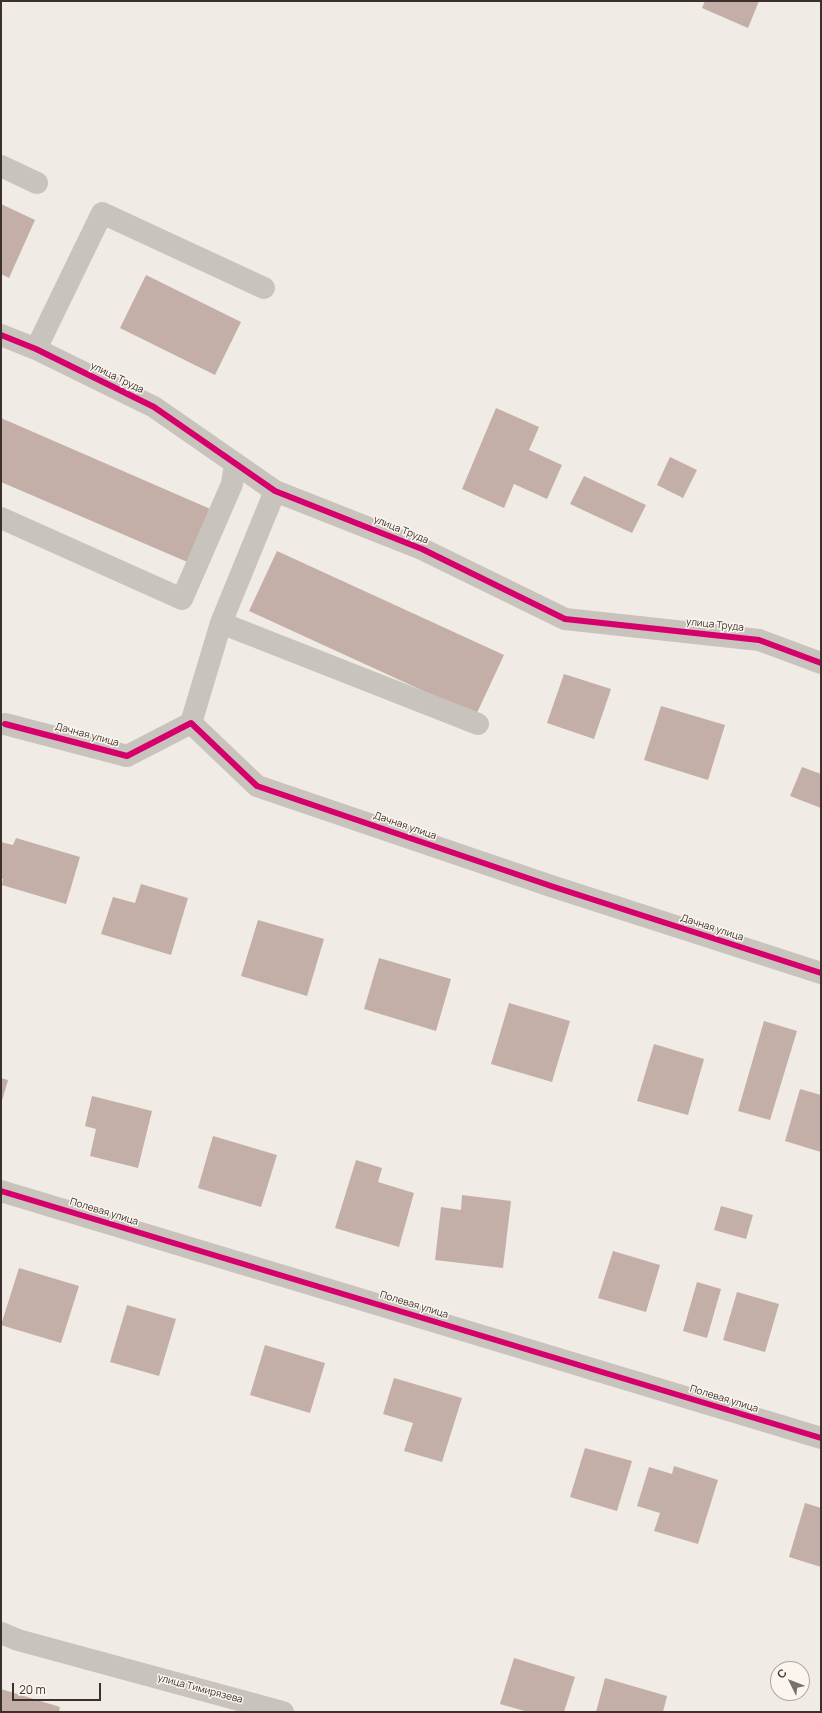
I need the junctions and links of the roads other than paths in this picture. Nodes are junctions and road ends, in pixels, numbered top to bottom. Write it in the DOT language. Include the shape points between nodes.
graph roads {
  1 [pos="1,166"];
  2 [pos="37,183"];
  3 [pos="264,288"];
  4 [pos="1,335"];
  5 [pos="36,349"];
  6 [pos="235,463"];
  7 [pos="275,490"];
  8 [pos="1,518"];
  9 [pos="221,623"];
  10 [pos="821,663"];
  11 [pos="191,723"];
  12 [pos="5,724"];
  13 [pos="478,724"];
  14 [pos="821,973"];
  15 [pos="1,1191"];
  16 [pos="821,1438"];
  17 [pos="1,1633"];
  18 [pos="283,1712"];
  1 -- 2 [label="street"];
  3 -- 5 [label="street" via="102,213"];
  4 -- 5 [label="street, улица Труда"];
  5 -- 6 [label="street, улица Труда" via="154,407"];
  6 -- 7 [label="street, улица Труда"];
  6 -- 8 [label="street" via="232,484 182,599"];
  7 -- 9 [label="street"];
  7 -- 10 [label="street, улица Труда" via="422,549 565,619 759,640"];
  9 -- 11 [label="street"];
  9 -- 13 [label="street"];
  11 -- 12 [label="street, Дачная улица" via="126,756"];
  11 -- 14 [label="street, Дачная улица" via="257,786 551,886"];
  15 -- 16 [label="street, Полевая улица"];
  17 -- 18 [label="street, улица Тимирязева" via="18,1640"];
}
